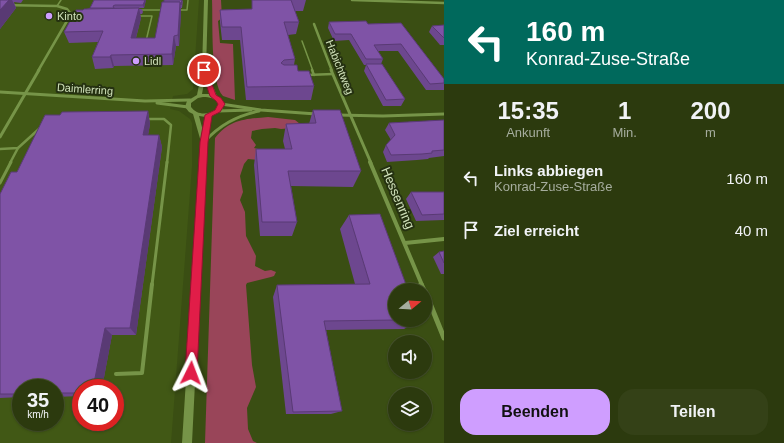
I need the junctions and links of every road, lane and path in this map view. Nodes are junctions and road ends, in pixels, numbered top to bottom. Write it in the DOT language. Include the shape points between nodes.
graph roads {
  1 [pos="61,0"];
  2 [pos="188,0"];
  3 [pos="206,0"];
  4 [pos="352,0"];
  5 [pos="444,3"];
  6 [pos="0,5"];
  7 [pos="57,6"];
  8 [pos="140,10"];
  9 [pos="130,16"];
  10 [pos="69,17"];
  11 [pos="77,17"];
  12 [pos="314,24"];
  13 [pos="302,41"];
  14 [pos="144,45"];
  15 [pos="204,70"];
  16 [pos="333,74"];
  17 [pos="306,75"];
  18 [pos="314,75"];
  19 [pos="0,92"];
  20 [pos="25,93"];
  21 [pos="199,96"];
  22 [pos="214,96"];
  23 [pos="190,100"];
  24 [pos="145,102"];
  25 [pos="221,104"];
  26 [pos="188,107"];
  27 [pos="261,110"];
  28 [pos="218,111"];
  29 [pos="196,114"];
  30 [pos="324,114"];
  31 [pos="444,114"];
  32 [pos="209,115"];
  33 [pos="331,115"];
  34 [pos="351,116"];
  35 [pos="143,119"];
  36 [pos="43,126"];
  37 [pos="0,137"];
  38 [pos="204,142"];
  39 [pos="18,148"];
  40 [pos="0,149"];
  41 [pos="0,183"];
  42 [pos="444,238"];
  43 [pos="405,243"];
  44 [pos="422,283"];
  45 [pos="432,308"];
  46 [pos="444,338"];
  47 [pos="116,374"];
  48 [pos="187,443"];
  1 -- 7 [label="lane"];
  2 -- 8 [label="lane" via="187,10"];
  3 -- 15 [label="street"];
  4 -- 5 [label="street"];
  6 -- 7 [label="street"];
  7 -- 10 [label="street" via="67,9 71,14"];
  9 -- 14 [label="lane" via="152,16"];
  10 -- 11 [label="lane"];
  10 -- 20 [label="street"];
  12 -- 16 [label="street, Habichtweg"];
  13 -- 18 [label="lane"];
  15 -- 21 [label="street"];
  15 -- 22 [label="street"];
  16 -- 18 [label="lane"];
  16 -- 34 [label="street, Habichtweg"];
  17 -- 18 [label="lane"];
  19 -- 20 [label="street, Daimlerring"];
  20 -- 24 [label="street, Daimlerring"];
  20 -- 37 [label="street"];
  21 -- 22 [label="street"];
  21 -- 23 [label="street"];
  22 -- 25 [label="street"];
  23 -- 24 [label="street, Daimlerring"];
  23 -- 26 [label="street"];
  24 -- 26 [label="street, Daimlerring"];
  25 -- 27 [label="street"];
  25 -- 28 [label="street"];
  26 -- 29 [label="street"];
  27 -- 28 [label="street"];
  27 -- 30 [label="street"];
  27 -- 38 [label="street" via="226,121"];
  28 -- 32 [label="street"];
  29 -- 32 [label="street"];
  29 -- 38 [label="street"];
  31 -- 34 [label="street"];
  32 -- 38 [label="street"];
  33 -- 34 [label="street"];
  34 -- 43 [label="street, Hessenring"];
  35 -- 47 [label="lane" via="164,119 171,125 142,373"];
  36 -- 39 [label="lane"];
  38 -- 48 [label="street"];
  39 -- 40 [label="lane"];
  39 -- 41 [label="lane"];
  42 -- 43 [label="street"];
  43 -- 44 [label="street, Hessenring"];
  45 -- 46 [label="street, Hessenring"];
}
